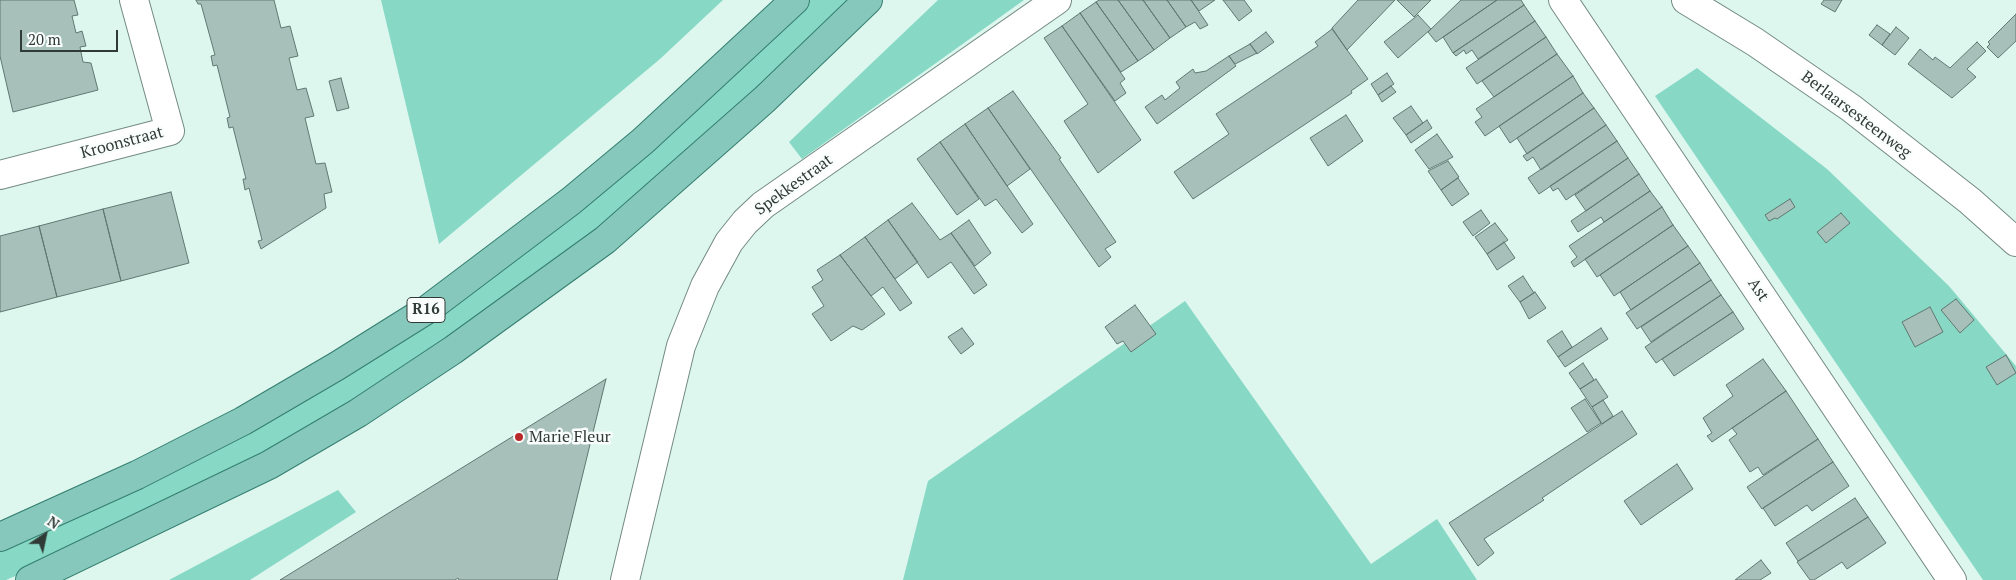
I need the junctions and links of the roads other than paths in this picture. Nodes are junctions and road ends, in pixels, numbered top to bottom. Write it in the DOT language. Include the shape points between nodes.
graph roads {
  1 [pos="134,0"];
  2 [pos="795,0"];
  3 [pos="868,0"];
  4 [pos="1057,0"];
  5 [pos="1563,0"];
  6 [pos="1686,0"];
  7 [pos="0,175"];
  8 [pos="2016,242"];
  9 [pos="0,537"];
  10 [pos="30,580"];
  11 [pos="625,580"];
  12 [pos="1952,580"];
  1 -- 7 [label="street, Kroonstraat" via="170,131"];
  2 -- 9 [label="main road, R16" via="643,141 571,201 428,309 242,421 137,475"];
  3 -- 10 [label="main road" via="765,99 605,240 453,350 358,413 269,465"];
  4 -- 11 [label="street, Spekkestraat" via="763,204 729,242 705,286 680,346"];
  5 -- 12 [label="street, Ast"];
  6 -- 8 [label="street, Berlaarsesteenweg" via="1755,42 1851,108 1970,201"];
}
